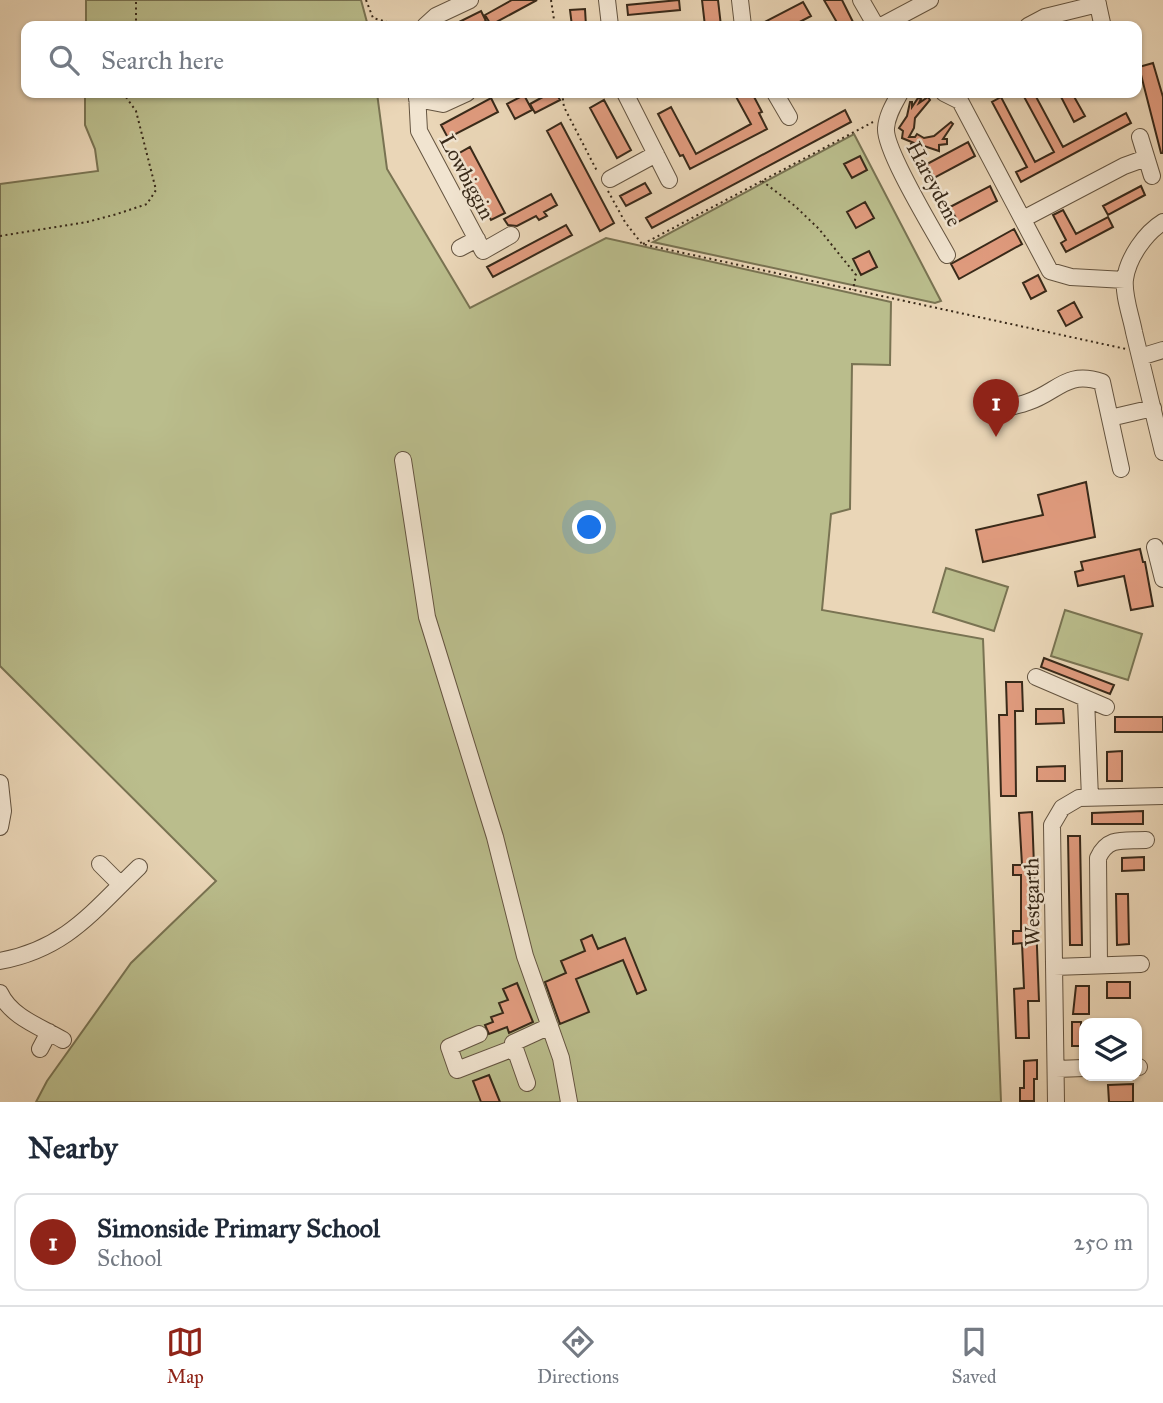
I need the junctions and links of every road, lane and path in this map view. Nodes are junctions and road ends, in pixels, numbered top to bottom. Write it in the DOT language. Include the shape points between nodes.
graph roads {
  1 [pos="136,0"];
  2 [pos="366,0"];
  3 [pos="470,0"];
  4 [pos="551,0"];
  5 [pos="607,0"];
  6 [pos="740,0"];
  7 [pos="861,0"];
  8 [pos="930,0"];
  9 [pos="1098,2"];
  10 [pos="136,21"];
  11 [pos="384,21"];
  12 [pos="430,21"];
  13 [pos="554,21"];
  14 [pos="609,21"];
  15 [pos="742,21"];
  16 [pos="876,21"];
  17 [pos="889,21"];
  18 [pos="1037,21"];
  19 [pos="1102,21"];
  20 [pos="127,98"];
  21 [pos="417,98"];
  22 [pos="424,98"];
  23 [pos="456,98"];
  24 [pos="563,98"];
  25 [pos="628,98"];
  26 [pos="778,98"];
  27 [pos="897,98"];
  28 [pos="962,98"];
  29 [pos="789,117"];
  30 [pos="887,124"];
  31 [pos="1140,137"];
  32 [pos="656,154"];
  33 [pos="1146,158"];
  34 [pos="1152,176"];
  35 [pos="604,178"];
  36 [pos="669,180"];
  37 [pos="761,181"];
  38 [pos="1023,219"];
  39 [pos="1163,222"];
  40 [pos="511,235"];
  41 [pos="0,236"];
  42 [pos="477,239"];
  43 [pos="642,244"];
  44 [pos="460,248"];
  45 [pos="947,255"];
  46 [pos="1125,280"];
  47 [pos="853,290"];
  48 [pos="1163,350"];
  49 [pos="1139,351"];
  50 [pos="1005,408"];
  51 [pos="1153,408"];
  52 [pos="1110,418"];
  53 [pos="1163,452"];
  54 [pos="403,460"];
  55 [pos="1121,469"];
  56 [pos="1156,547"];
  57 [pos="1163,579"];
  58 [pos="1035,677"];
  59 [pos="1086,699"];
  60 [pos="1106,707"];
  61 [pos="0,783"];
  62 [pos="1163,796"];
  63 [pos="1090,798"];
  64 [pos="0,827"];
  65 [pos="1146,842"];
  66 [pos="100,864"];
  67 [pos="139,867"];
  68 [pos="120,884"];
  69 [pos="0,961"];
  70 [pos="1141,964"];
  71 [pos="1099,965"];
  72 [pos="1054,967"];
  73 [pos="0,993"];
  74 [pos="550,1026"];
  75 [pos="479,1034"];
  76 [pos="514,1048"];
  77 [pos="40,1049"];
  78 [pos="1079,1068"];
  79 [pos="1055,1069"];
  80 [pos="527,1083"];
  81 [pos="569,1102"];
  82 [pos="1056,1102"];
  1 -- 10 [label="path"];
  2 -- 11 [label="path" via="373,18"];
  3 -- 12 [label="street"];
  4 -- 13 [label="path"];
  5 -- 14 [label="street"];
  6 -- 15 [label="street"];
  7 -- 16 [label="street"];
  8 -- 17 [label="street"];
  9 -- 18 [label="street"];
  9 -- 19 [label="street"];
  20 -- 41 [label="path" via="136,111 156,190 147,204 87,222"];
  21 -- 42 [label="street, Lowbiggin" via="419,131"];
  22 -- 23 [label="street" via="443,104"];
  24 -- 35 [label="path"];
  25 -- 32 [label="street"];
  26 -- 29 [label="street"];
  27 -- 30 [label="street, Hareydene"];
  28 -- 38 [label="street"];
  30 -- 37 [label="path" via="872,122"];
  30 -- 45 [label="street, Hareydene" via="890,149"];
  31 -- 33 [label="street"];
  32 -- 35 [label="street"];
  32 -- 36 [label="street"];
  33 -- 34 [label="street"];
  33 -- 38 [label="street"];
  35 -- 43 [label="path" via="625,222"];
  37 -- 43 [label="path"];
  37 -- 47 [label="path" via="820,229 856,275"];
  38 -- 46 [label="street" via="1050,271"];
  39 -- 46 [label="street" via="1139,247"];
  40 -- 42 [label="street, Lowbiggin" via="483,251"];
  42 -- 44 [label="street, Lowbiggin"];
  43 -- 47 [label="path"];
  46 -- 49 [label="street"];
  47 -- 49 [label="path"];
  48 -- 49 [label="street"];
  49 -- 51 [label="street"];
  50 -- 52 [label="street" via="1029,402 1081,377 1102,382"];
  51 -- 52 [label="street"];
  51 -- 53 [label="street"];
  52 -- 55 [label="street"];
  54 -- 74 [label="street" via="427,617 495,836 525,956"];
  56 -- 57 [label="street"];
  58 -- 59 [label="street"];
  59 -- 60 [label="street"];
  59 -- 63 [label="street"];
  61 -- 64 [label="street"];
  62 -- 63 [label="street, Westgarth"];
  63 -- 72 [label="street, Westgarth" via="1079,798 1062,808 1052,825"];
  65 -- 71 [label="street" via="1113,842 1098,858"];
  66 -- 68 [label="street"];
  67 -- 68 [label="street"];
  68 -- 69 [label="street" via="57,942"];
  70 -- 71 [label="street"];
  71 -- 72 [label="street"];
  72 -- 79 [label="street, Westgarth"];
  73 -- 77 [label="street" via="10,1009 56,1036"];
  74 -- 76 [label="street" via="514,1041"];
  74 -- 81 [label="street"];
  75 -- 76 [label="street" via="449,1047 457,1070"];
  76 -- 80 [label="street"];
  78 -- 79 [label="street"];
  79 -- 82 [label="street, Westgarth"];
}
